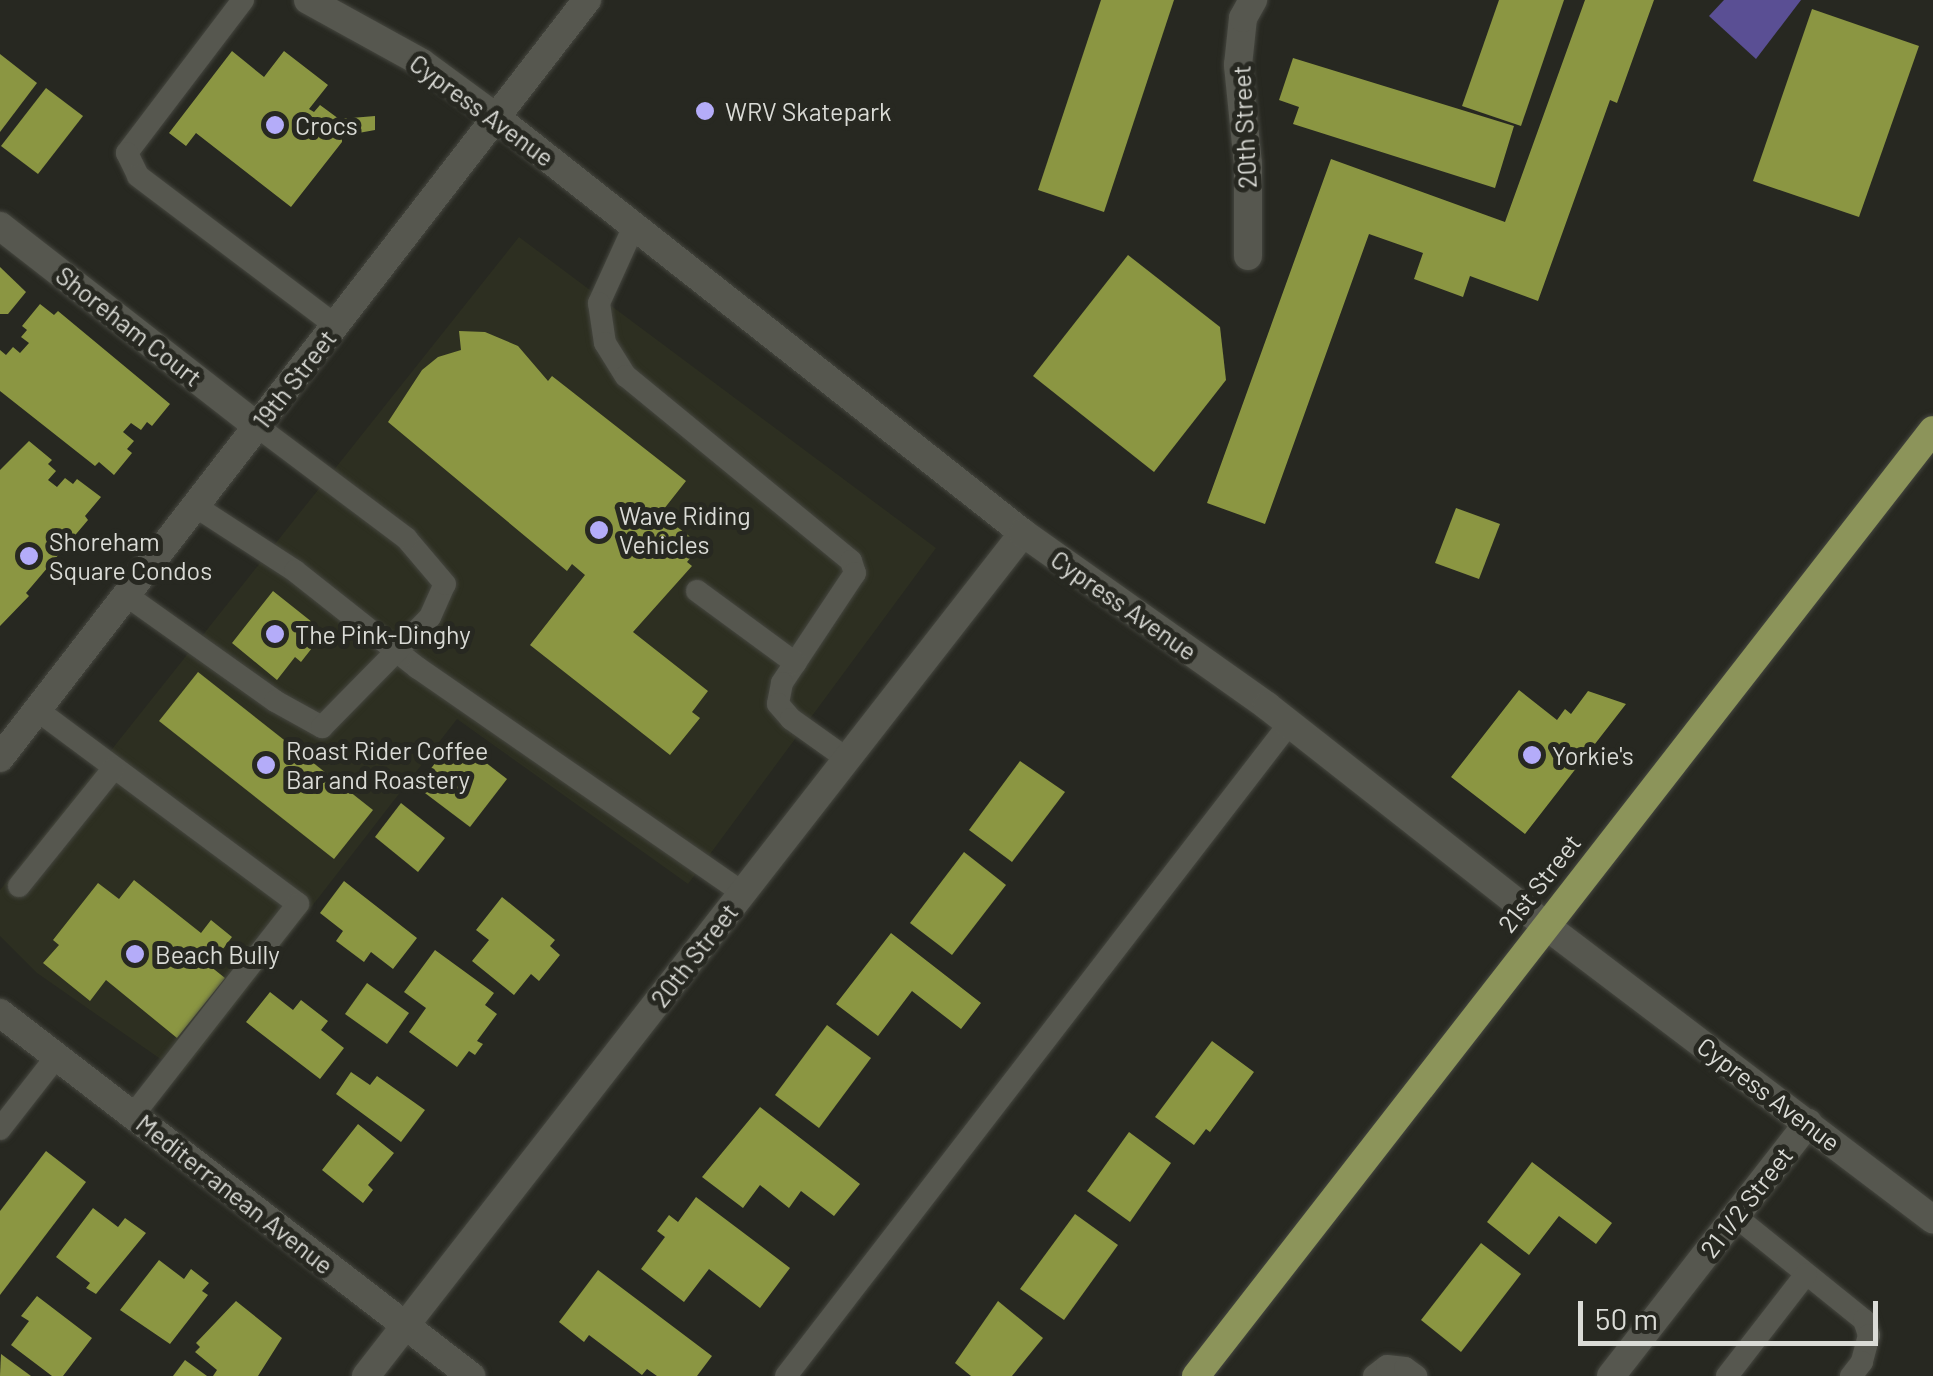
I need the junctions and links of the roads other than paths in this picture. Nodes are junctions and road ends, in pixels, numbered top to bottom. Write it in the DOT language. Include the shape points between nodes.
graph roads {
  1 [pos="243,0"];
  2 [pos="308,0"];
  3 [pos="587,0"];
  4 [pos="1253,0"];
  5 [pos="497,118"];
  6 [pos="0,226"];
  7 [pos="634,226"];
  8 [pos="1248,256"];
  9 [pos="336,326"];
  10 [pos="257,426"];
  11 [pos="1933,430"];
  12 [pos="195,506"];
  13 [pos="1022,533"];
  14 [pos="698,591"];
  15 [pos="126,595"];
  16 [pos="398,652"];
  17 [pos="794,663"];
  18 [pos="37,710"];
  19 [pos="1288,724"];
  20 [pos="0,758"];
  21 [pos="847,758"];
  22 [pos="114,768"];
  23 [pos="19,886"];
  24 [pos="742,893"];
  25 [pos="1545,925"];
  26 [pos="0,1013"];
  27 [pos="57,1056"];
  28 [pos="133,1115"];
  29 [pos="1808,1123"];
  30 [pos="0,1129"];
  31 [pos="1735,1216"];
  32 [pos="1933,1220"];
  33 [pos="1806,1274"];
  34 [pos="405,1325"];
  35 [pos="366,1376"];
  36 [pos="471,1376"];
  37 [pos="786,1376"];
  38 [pos="1196,1376"];
  39 [pos="1374,1376"];
  40 [pos="1416,1376"];
  41 [pos="1611,1376"];
  42 [pos="1727,1376"];
  43 [pos="1851,1376"];
  1 -- 9 [label="lane" via="127,153 138,176"];
  2 -- 5 [label="street, Cypress Avenue" via="422,63"];
  3 -- 5 [label="street, 19th Street"];
  4 -- 8 [label="street, 20th Street" via="1243,18 1238,64"];
  5 -- 7 [label="street, Cypress Avenue"];
  5 -- 9 [label="street, 19th Street"];
  6 -- 10 [label="street, Shoreham Court"];
  7 -- 13 [label="street, Cypress Avenue"];
  7 -- 17 [label="lane" via="599,302 605,343 626,376 852,561 855,573"];
  9 -- 10 [label="street, 19th Street"];
  10 -- 12 [label="street, 19th Street"];
  10 -- 16 [label="lane" via="406,538 444,584 430,617"];
  11 -- 25 [label="highway, 21st Street"];
  12 -- 15 [label="street, 19th Street"];
  12 -- 16 [label="lane" via="296,571"];
  13 -- 19 [label="street, Cypress Avenue"];
  13 -- 21 [label="street, 20th Street"];
  14 -- 17 [label="lane"];
  15 -- 16 [label="lane" via="322,727"];
  15 -- 18 [label="street, 19th Street"];
  16 -- 24 [label="lane"];
  17 -- 21 [label="lane" via="778,704"];
  18 -- 20 [label="street, 19th Street"];
  18 -- 22 [label="lane"];
  19 -- 25 [label="street, Cypress Avenue"];
  19 -- 37 [label="lane"];
  21 -- 24 [label="street, 20th Street"];
  22 -- 23 [label="lane"];
  22 -- 28 [label="lane" via="298,904"];
  24 -- 34 [label="street, 20th Street"];
  25 -- 29 [label="street, Cypress Avenue"];
  25 -- 38 [label="highway, 21st Street"];
  26 -- 27 [label="street, Mediterranean Avenue"];
  27 -- 28 [label="street, Mediterranean Avenue"];
  27 -- 30 [label="lane"];
  28 -- 34 [label="street, Mediterranean Avenue"];
  29 -- 31 [label="street, 21 1/2 Street"];
  29 -- 32 [label="street, Cypress Avenue"];
  31 -- 33 [label="lane"];
  31 -- 41 [label="street, 21 1/2 Street"];
  33 -- 42 [label="lane"];
  33 -- 43 [label="lane" via="1864,1320 1870,1335"];
  34 -- 35 [label="street, 20th Street"];
  34 -- 36 [label="street, Mediterranean Avenue"];
  39 -- 40 [label="lane" via="1387,1366"];
}
